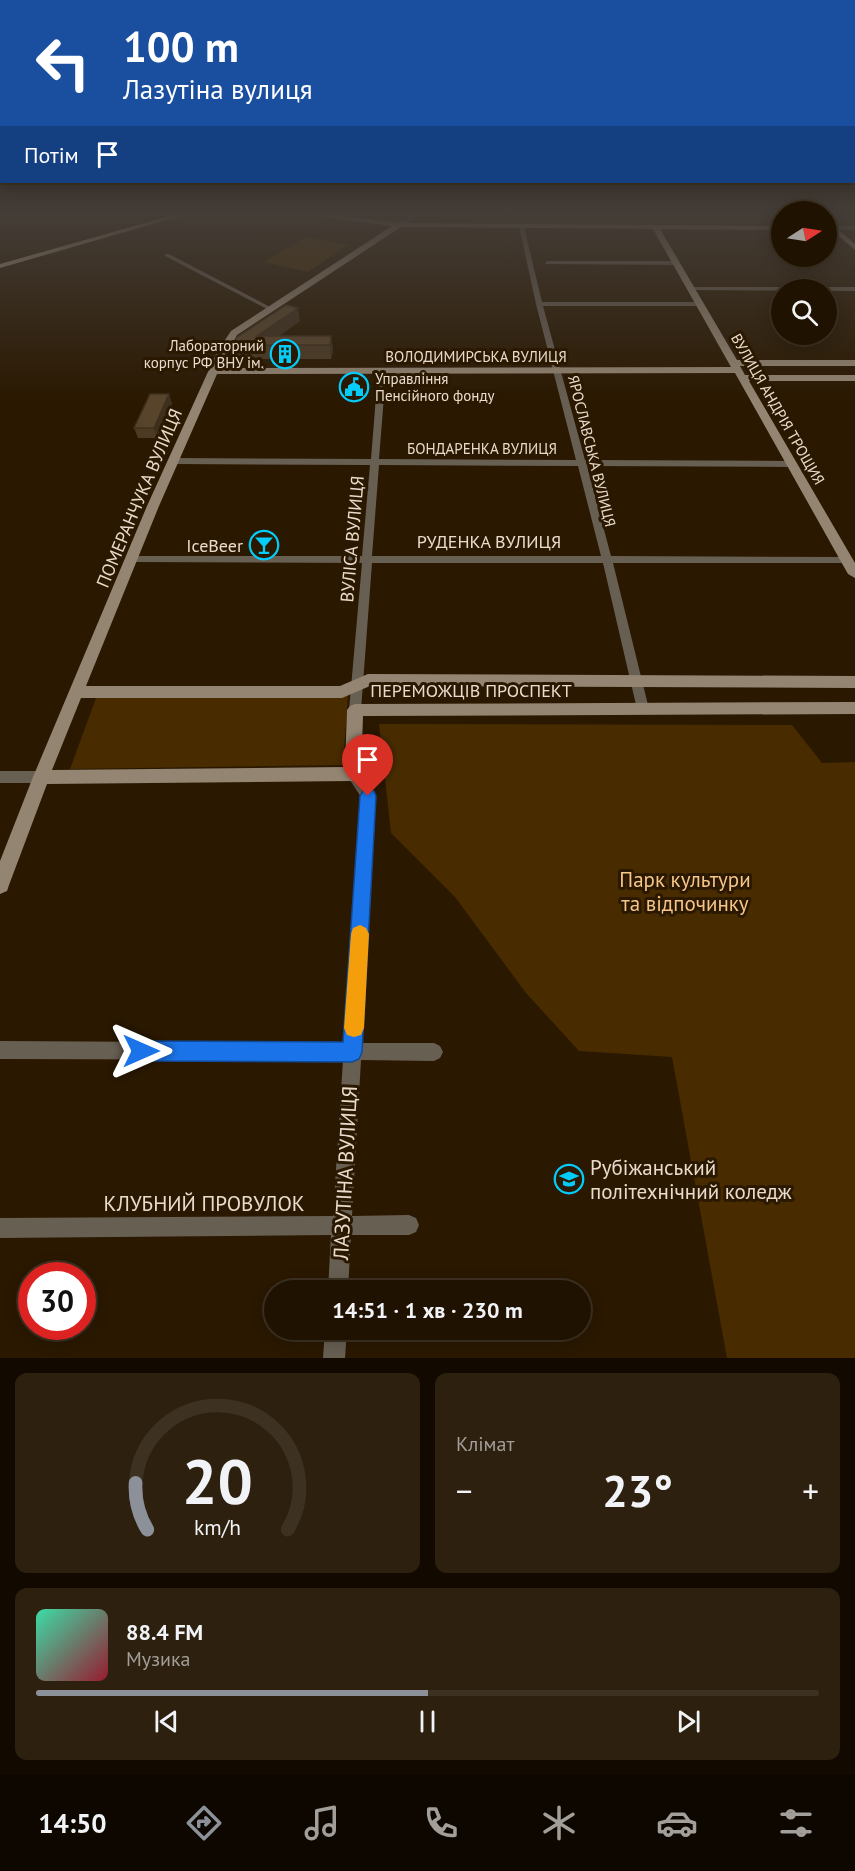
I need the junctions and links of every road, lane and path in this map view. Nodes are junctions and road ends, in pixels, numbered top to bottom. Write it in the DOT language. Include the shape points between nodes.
graph roads {
  1 [pos="208,276"];
  2 [pos="319,276"];
  3 [pos="533,276"];
  4 [pos="684,276"];
  5 [pos="691,289"];
  6 [pos="855,289"];
  7 [pos="539,304"];
  8 [pos="700,304"];
  9 [pos="269,308"];
  10 [pos="855,363"];
  11 [pos="215,371"];
  12 [pos="382,371"];
  13 [pos="558,371"];
  14 [pos="738,371"];
  15 [pos="855,378"];
  16 [pos="172,461"];
  17 [pos="375,461"];
  18 [pos="580,461"];
  19 [pos="792,464"];
  20 [pos="366,558"];
  21 [pos="606,558"];
  22 [pos="132,559"];
  23 [pos="847,560"];
  24 [pos="855,574"];
  25 [pos="637,681"];
  26 [pos="855,682"];
  27 [pos="357,683"];
  28 [pos="76,692"];
  29 [pos="855,708"];
  30 [pos="643,709"];
  31 [pos="355,710"];
  32 [pos="353,774"];
  33 [pos="0,777"];
  34 [pos="41,777"];
  35 [pos="0,885"];
  36 [pos="0,1050"];
  37 [pos="352,1052"];
  38 [pos="434,1053"];
  39 [pos="409,1225"];
  40 [pos="342,1226"];
  41 [pos="0,1228"];
  42 [pos="339,1280"];
  43 [pos="335,1340"];
  44 [pos="334,1358"];
  1 -- 9 [label="street"];
  2 -- 9 [label="street, ПОМЕРАНЧУКА ВУЛИЦЯ"];
  3 -- 7 [label="street, ЯРОСЛАВСЬКА ВУЛИЦЯ"];
  4 -- 5 [label="street, ВУЛИЦЯ АНДРІЯ ТРОЩИЯ"];
  5 -- 6 [label="street"];
  5 -- 8 [label="street, ВУЛИЦЯ АНДРІЯ ТРОЩИЯ"];
  7 -- 8 [label="street"];
  7 -- 13 [label="street, ЯРОСЛАВСЬКА ВУЛИЦЯ"];
  8 -- 14 [label="street, ВУЛИЦЯ АНДРІЯ ТРОЩИЯ"];
  9 -- 11 [label="street, ПОМЕРАНЧУКА ВУЛИЦЯ" via="234,333"];
  10 -- 14 [label="street, ВОЛОДИМИРСЬКА ВУЛИЦЯ"];
  11 -- 12 [label="street, ВОЛОДИМИРСЬКА ВУЛИЦЯ"];
  11 -- 16 [label="street, ПОМЕРАНЧУКА ВУЛИЦЯ"];
  12 -- 13 [label="street, ВОЛОДИМИРСЬКА ВУЛИЦЯ"];
  12 -- 17 [label="street, ВУЛІСА ВУЛИЦЯ"];
  13 -- 14 [label="street, ВОЛОДИМИРСЬКА ВУЛИЦЯ"];
  13 -- 18 [label="street, ЯРОСЛАВСЬКА ВУЛИЦЯ"];
  14 -- 15 [label="street, ВОЛОДИМИРСЬКА ВУЛИЦЯ"];
  14 -- 19 [label="street, ВУЛИЦЯ АНДРІЯ ТРОЩИЯ"];
  16 -- 17 [label="street, БОНДАРЕНКА ВУЛИЦЯ"];
  16 -- 22 [label="street, ПОМЕРАНЧУКА ВУЛИЦЯ"];
  17 -- 18 [label="street, БОНДАРЕНКА ВУЛИЦЯ"];
  17 -- 20 [label="street, ВУЛІСА ВУЛИЦЯ"];
  18 -- 19 [label="street, БОНДАРЕНКА ВУЛИЦЯ"];
  18 -- 21 [label="street, ЯРОСЛАВСЬКА ВУЛИЦЯ"];
  19 -- 23 [label="street, ВУЛИЦЯ АНДРІЯ ТРОЩИЯ"];
  20 -- 21 [label="street, РУДЕНКА ВУЛИЦЯ"];
  20 -- 22 [label="street, РУДЕНКА ВУЛИЦЯ"];
  20 -- 27 [label="street, ВУЛІСА ВУЛИЦЯ"];
  21 -- 23 [label="street, РУДЕНКА ВУЛИЦЯ"];
  21 -- 25 [label="street, ЯРОСЛАВСЬКА ВУЛИЦЯ"];
  22 -- 28 [label="street, ПОМЕРАНЧУКА ВУЛИЦЯ"];
  23 -- 24 [label="street, ВУЛИЦЯ АНДРІЯ ТРОЩИЯ"];
  25 -- 26 [label="street, ПЕРЕМОЖЦІВ ПРОСПЕКТ"];
  25 -- 27 [label="street, ПЕРЕМОЖЦІВ ПРОСПЕКТ"];
  25 -- 30 [label="street, ЯРОСЛАВСЬКА ВУЛИЦЯ"];
  27 -- 28 [label="street, ПЕРЕМОЖЦІВ ПРОСПЕКТ" via="342,692"];
  27 -- 31 [label="street, ВУЛІСА ВУЛИЦЯ"];
  28 -- 34 [label="street, ПОМЕРАНЧУКА ВУЛИЦЯ"];
  29 -- 30 [label="street, ПЕРЕМОЖЦІВ ПРОСПЕКТ"];
  30 -- 31 [label="street, ПЕРЕМОЖЦІВ ПРОСПЕКТ"];
  31 -- 32 [label="street, ПЕРЕМОЖЦІВ ПРОСПЕКТ"];
  32 -- 34 [label="street"];
  32 -- 37 [label="street, ЛАЗУТІНА ВУЛИЦЯ" via="368,796"];
  33 -- 34 [label="street"];
  34 -- 35 [label="street, ПОМЕРАНЧУКА ВУЛИЦЯ"];
  36 -- 37 [label="street"];
  37 -- 38 [label="street"];
  37 -- 40 [label="street, ЛАЗУТІНА ВУЛИЦЯ"];
  39 -- 40 [label="street, КЛУБНИЙ ПРОВУЛОК"];
  40 -- 41 [label="street, КЛУБНИЙ ПРОВУЛОК"];
  40 -- 42 [label="street, ЛАЗУТІНА ВУЛИЦЯ"];
  43 -- 44 [label="street"];
}
